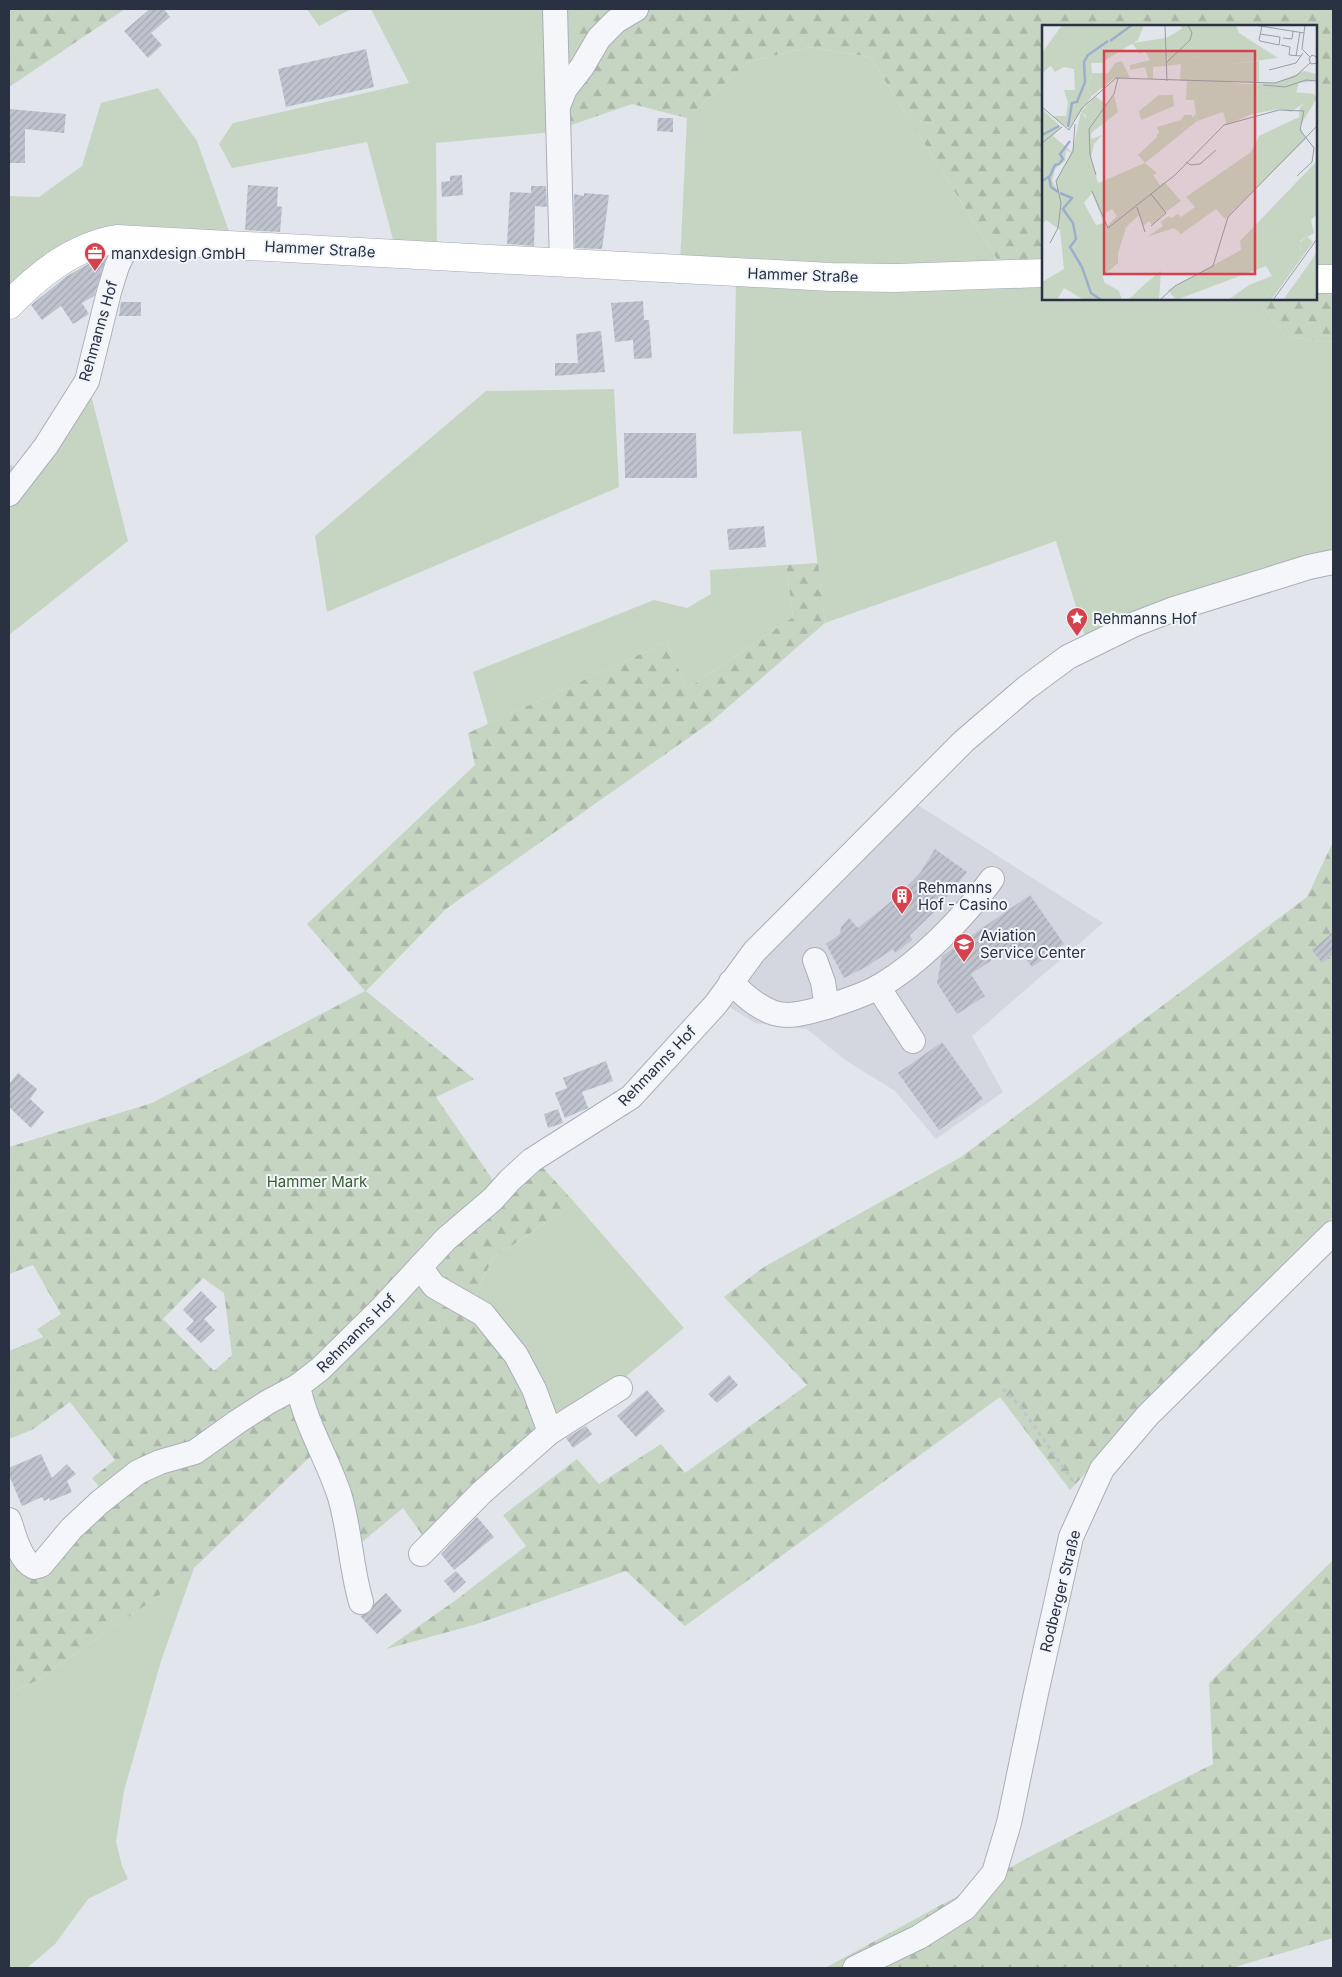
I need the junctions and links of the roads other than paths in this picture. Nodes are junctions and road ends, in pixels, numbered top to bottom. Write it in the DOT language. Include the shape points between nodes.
graph roads {
  1 [pos="555,9"];
  2 [pos="636,9"];
  3 [pos="558,113"];
  4 [pos="130,239"];
  5 [pos="562,263"];
  6 [pos="1042,273"];
  7 [pos="1317,279"];
  8 [pos="1333,279"];
  9 [pos="9,305"];
  10 [pos="9,494"];
  11 [pos="1333,562"];
  12 [pos="992,879"];
  13 [pos="815,960"];
  14 [pos="732,982"];
  15 [pos="878,987"];
  16 [pos="827,1007"];
  17 [pos="913,1041"];
  18 [pos="1333,1233"];
  19 [pos="420,1267"];
  20 [pos="298,1386"];
  21 [pos="620,1388"];
  22 [pos="550,1432"];
  23 [pos="9,1520"];
  24 [pos="421,1554"];
  25 [pos="361,1602"];
  26 [pos="855,1968"];
  1 -- 3 [label="street"];
  2 -- 3 [label="street" via="616,21 599,38 560,97"];
  3 -- 5 [label="street"];
  4 -- 5 [label="main road, Hammer Straße"];
  4 -- 9 [label="main road, Hammer Straße" via="105,241 70,255"];
  4 -- 10 [label="street, Rehmanns Hof" via="109,292 87,381 46,446"];
  5 -- 6 [label="main road, Hammer Straße" via="831,277"];
  7 -- 8 [label="main road"];
  11 -- 14 [label="street, Rehmanns Hof" via="1166,612 1068,658 1026,688 964,741 754,952"];
  12 -- 15 [label="street" via="975,903 935,944"];
  13 -- 16 [label="street"];
  14 -- 16 [label="street" via="759,1006 776,1013 800,1014"];
  14 -- 19 [label="street, Rehmanns Hof" via="631,1097 532,1160"];
  15 -- 16 [label="street"];
  15 -- 17 [label="street"];
  18 -- 26 [label="street, Rodberger Straße" via="1148,1415 1102,1468 1071,1537 1009,1823 994,1873 965,1908 919,1937"];
  19 -- 20 [label="street, Rehmanns Hof" via="320,1369"];
  19 -- 22 [label="street" via="434,1286 484,1314 516,1355 534,1389"];
  20 -- 23 [label="street, Rehmanns Hof" via="244,1417 195,1452 138,1472 100,1502 41,1565 34,1567 28,1564"];
  20 -- 25 [label="street" via="313,1436 340,1497"];
  21 -- 22 [label="street"];
  22 -- 24 [label="street"];
}
